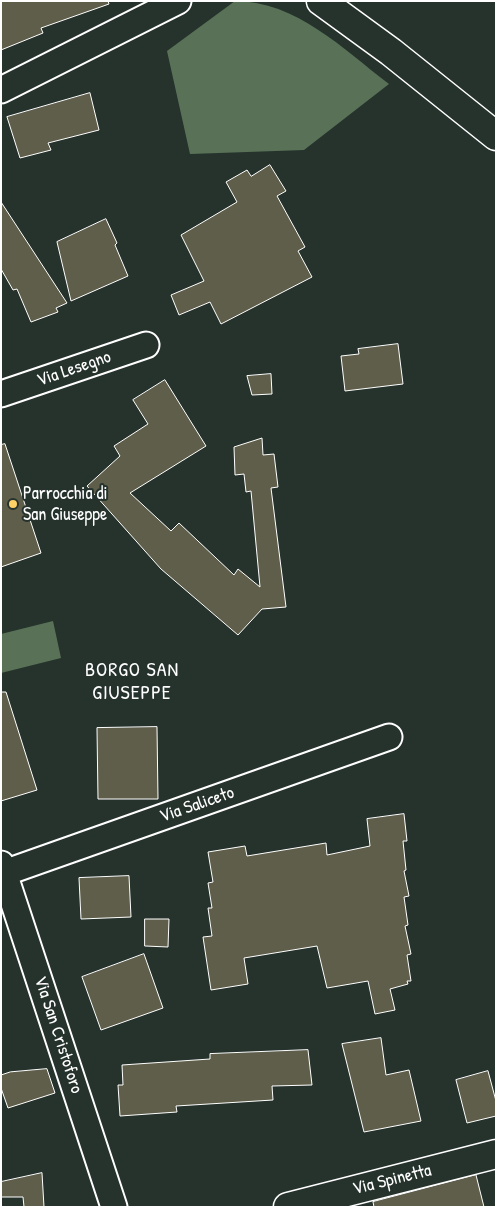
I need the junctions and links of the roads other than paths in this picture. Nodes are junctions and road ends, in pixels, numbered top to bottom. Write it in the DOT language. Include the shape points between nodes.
graph roads {
  1 [pos="178,1"];
  2 [pos="322,1"];
  3 [pos="1,90"];
  4 [pos="496,136"];
  5 [pos="146,345"];
  6 [pos="1,394"];
  7 [pos="389,737"];
  8 [pos="3,868"];
  9 [pos="496,1154"];
  10 [pos="114,1207"];
  11 [pos="288,1207"];
  1 -- 3 [label="street"];
  2 -- 4 [label="street"];
  5 -- 6 [label="street, Via Lesegno"];
  7 -- 8 [label="street, Via Saliceto"];
  8 -- 10 [label="street, Via San Cristoforo"];
  9 -- 11 [label="street, Via Spinetta"];
}
